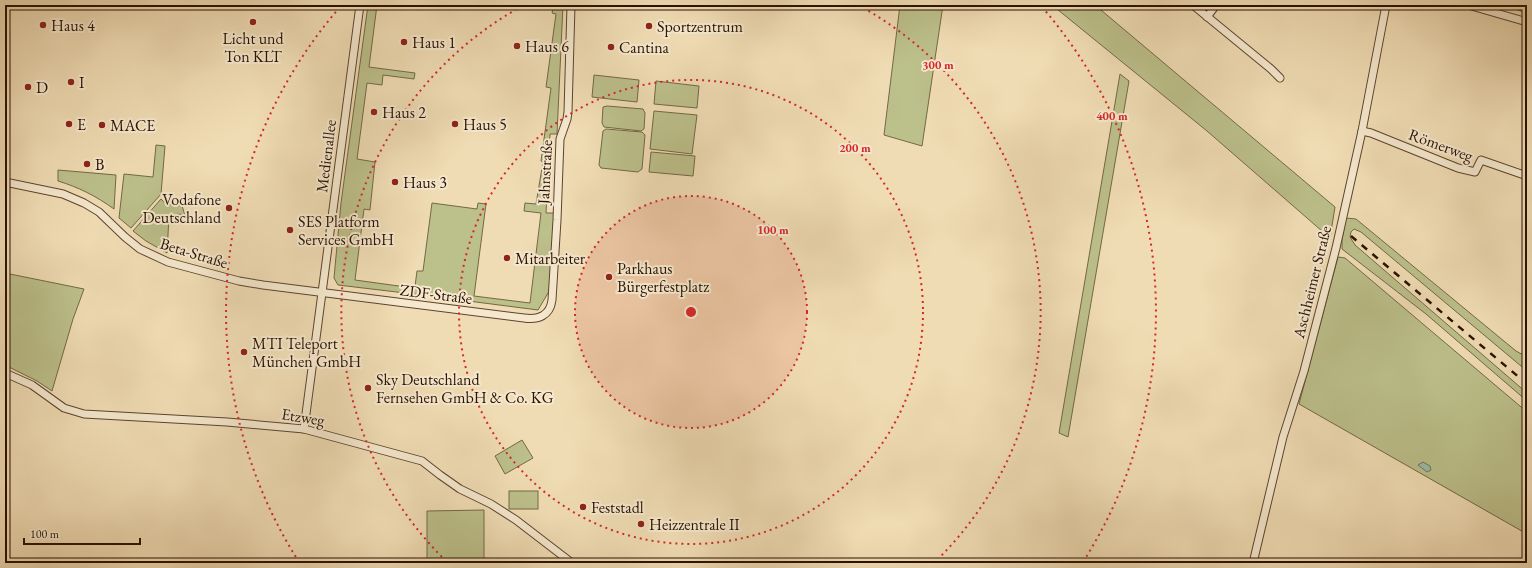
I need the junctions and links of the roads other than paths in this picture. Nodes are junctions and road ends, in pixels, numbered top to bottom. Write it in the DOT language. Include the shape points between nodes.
graph roads {
  1 [pos="360,5"];
  2 [pos="571,5"];
  3 [pos="1193,5"];
  4 [pos="1216,5"];
  5 [pos="1386,5"];
  6 [pos="1468,5"];
  7 [pos="1207,17"];
  8 [pos="1527,22"];
  9 [pos="1280,78"];
  10 [pos="1362,131"];
  11 [pos="1527,176"];
  12 [pos="5,182"];
  13 [pos="323,293"];
  14 [pos="545,315"];
  15 [pos="5,373"];
  16 [pos="304,429"];
  17 [pos="572,563"];
  18 [pos="1253,563"];
  1 -- 13 [label="street, Medienallee"];
  2 -- 14 [label="street, Jahnstraße" via="568,112 560,139 552,300"];
  3 -- 7 [label="street"];
  4 -- 7 [label="street"];
  5 -- 10 [label="street, Aschheimer Straße"];
  6 -- 8 [label="street"];
  7 -- 9 [label="street"];
  10 -- 11 [label="street, Römerweg" via="1458,168 1475,172 1481,160"];
  10 -- 18 [label="street, Aschheimer Straße" via="1336,248 1304,371 1283,437"];
  12 -- 13 [label="street, Beta-Straße" via="63,194 84,203 99,212 140,249 172,264 239,281"];
  13 -- 14 [label="street, ZDF-Straße" via="524,318 538,319"];
  13 -- 16 [label="street, Medienallee"];
  15 -- 16 [label="street, Etzweg" via="32,385 64,408 84,414"];
  16 -- 17 [label="street, Etzweg" via="422,461 460,489 516,520"];
}
